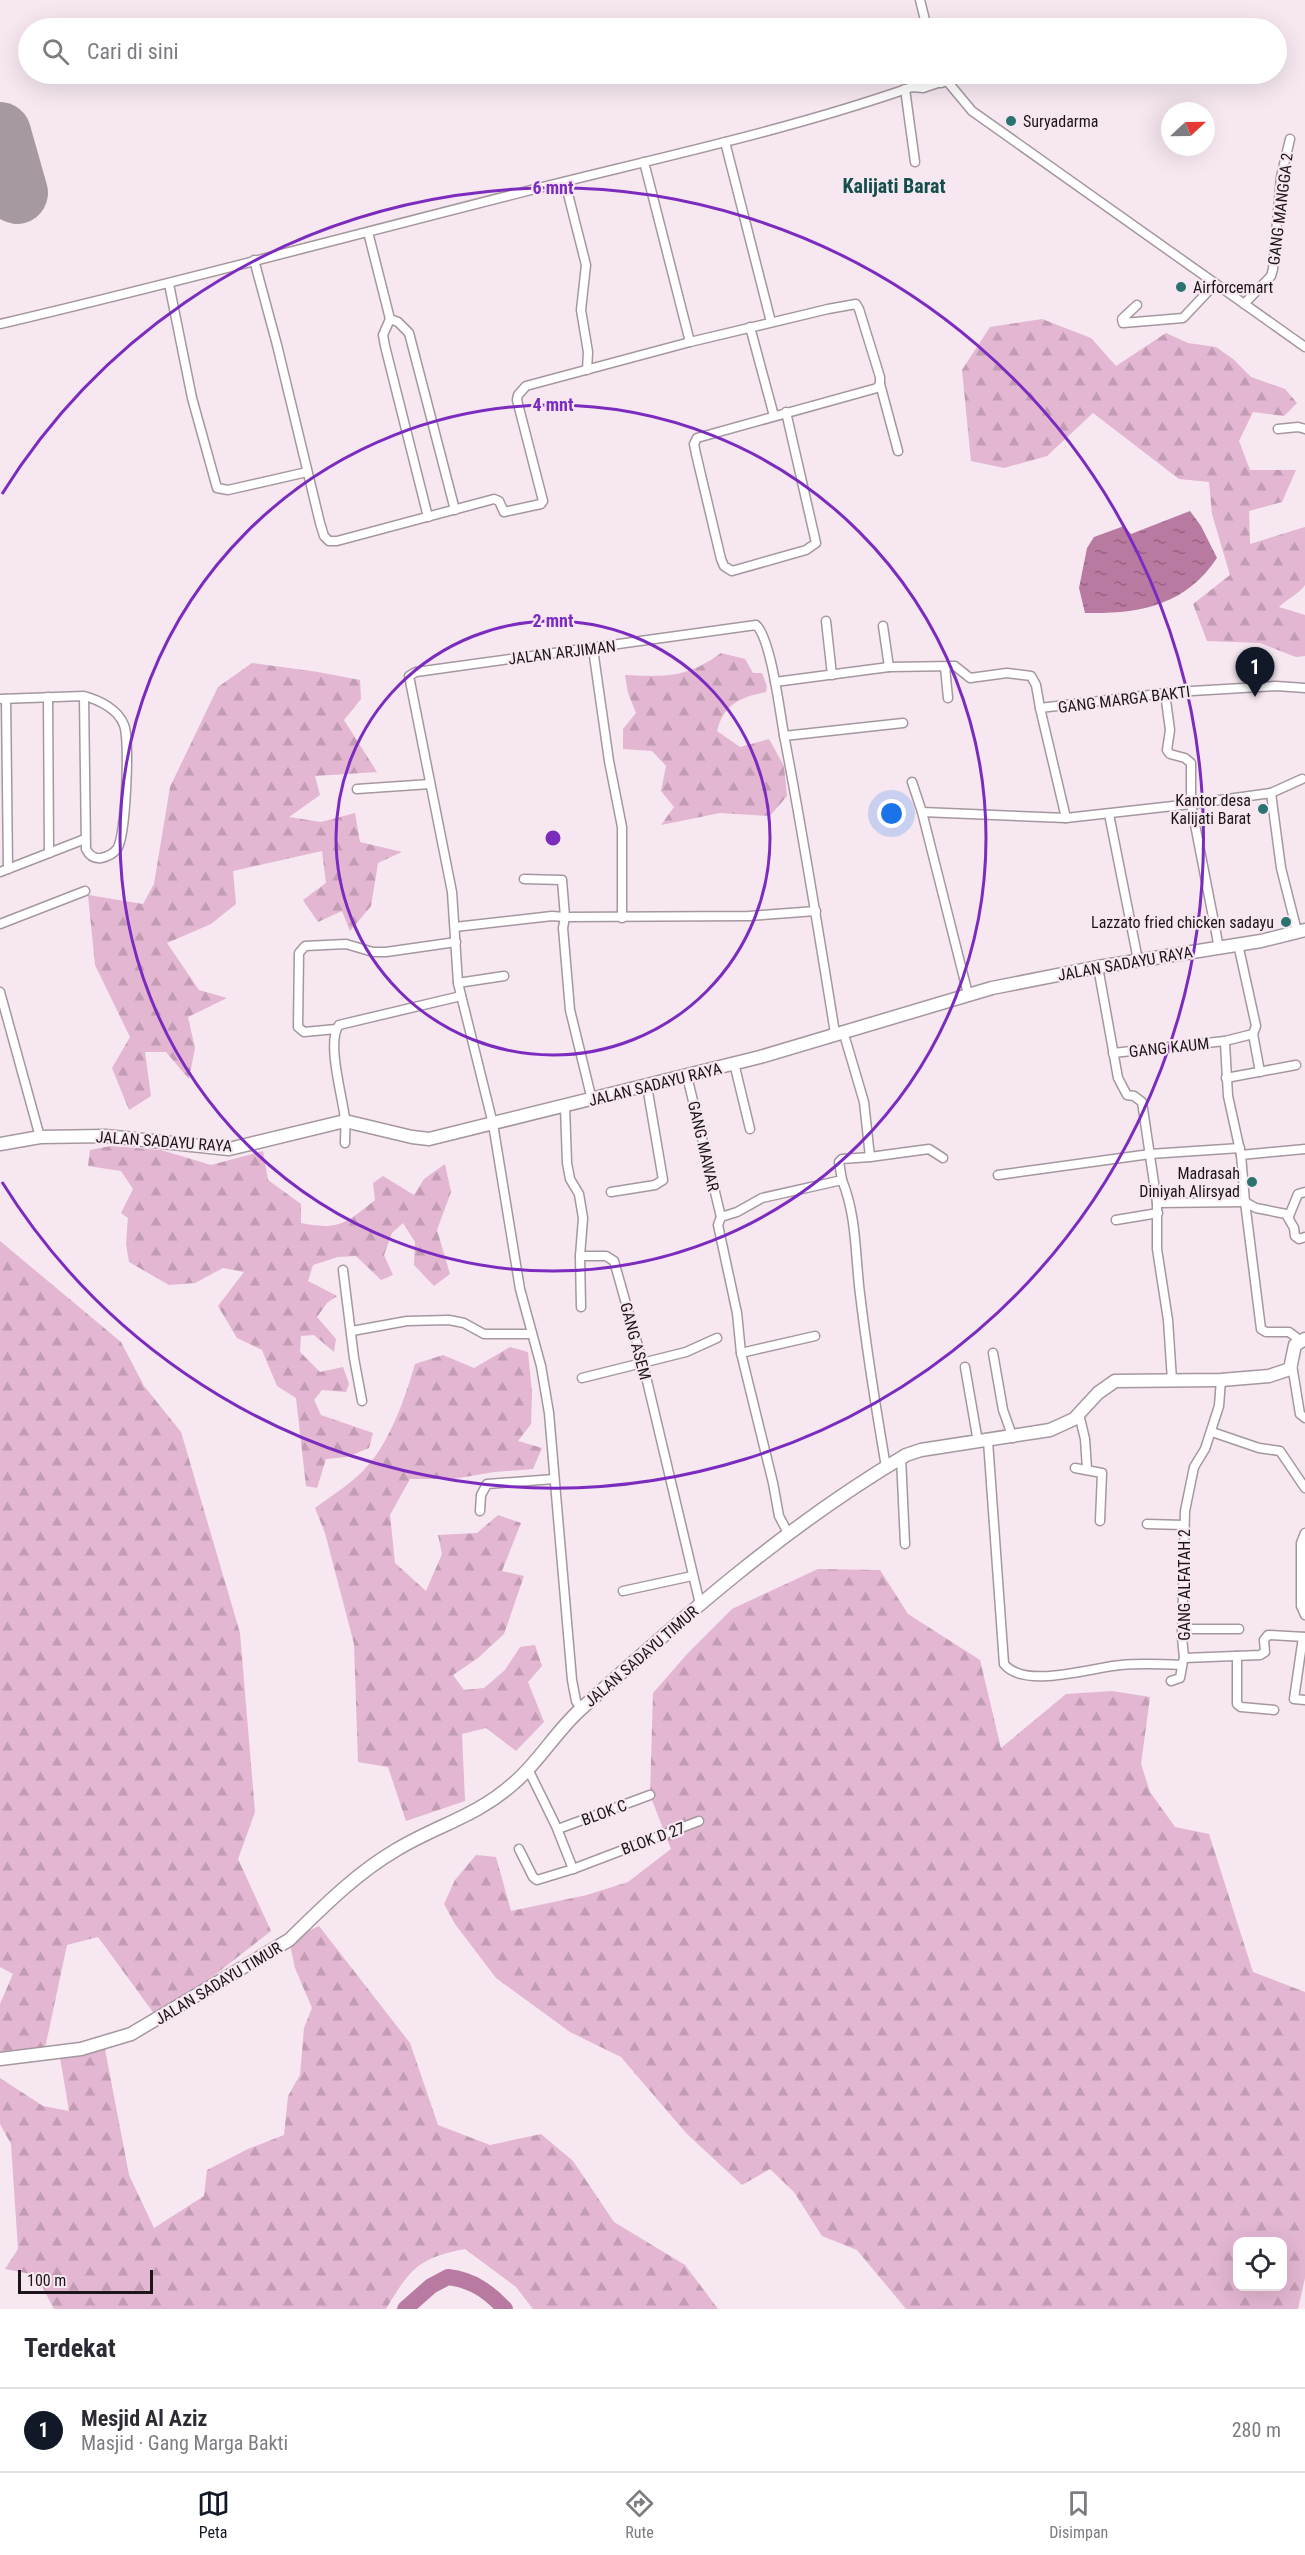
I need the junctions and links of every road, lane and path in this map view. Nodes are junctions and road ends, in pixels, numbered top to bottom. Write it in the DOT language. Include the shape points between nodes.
graph roads {
  1 [pos="920,0"];
  2 [pos="924,18"];
  3 [pos="913,84"];
  4 [pos="935,84"];
  5 [pos="955,84"];
  6 [pos="909,88"];
  7 [pos="1290,139"];
  8 [pos="725,142"];
  9 [pos="644,162"];
  10 [pos="915,162"];
  11 [pos="564,182"];
  12 [pos="368,232"];
  13 [pos="254,260"];
  14 [pos="169,284"];
  15 [pos="1215,284"];
  16 [pos="1244,304"];
  17 [pos="1137,305"];
  18 [pos="390,319"];
  19 [pos="771,322"];
  20 [pos="0,324"];
  21 [pos="750,327"];
  22 [pos="690,342"];
  23 [pos="1305,347"];
  24 [pos="587,370"];
  25 [pos="880,384"];
  26 [pos="786,412"];
  27 [pos="774,416"];
  28 [pos="1278,429"];
  29 [pos="1305,429"];
  30 [pos="898,451"];
  31 [pos="307,472"];
  32 [pos="455,510"];
  33 [pos="428,518"];
  34 [pos="826,621"];
  35 [pos="883,626"];
  36 [pos="593,649"];
  37 [pos="889,667"];
  38 [pos="945,667"];
  39 [pos="832,675"];
  40 [pos="775,682"];
  41 [pos="1305,688"];
  42 [pos="1166,693"];
  43 [pos="84,696"];
  44 [pos="48,697"];
  45 [pos="3,699"];
  46 [pos="948,699"];
  47 [pos="1040,708"];
  48 [pos="903,723"];
  49 [pos="784,736"];
  50 [pos="1302,779"];
  51 [pos="912,782"];
  52 [pos="430,784"];
  53 [pos="357,789"];
  54 [pos="1272,793"];
  55 [pos="1191,804"];
  56 [pos="922,812"];
  57 [pos="1109,814"];
  58 [pos="1065,818"];
  59 [pos="85,839"];
  60 [pos="49,853"];
  61 [pos="4,871"];
  62 [pos="524,879"];
  63 [pos="85,891"];
  64 [pos="816,911"];
  65 [pos="565,917"];
  66 [pos="622,918"];
  67 [pos="0,924"];
  68 [pos="455,927"];
  69 [pos="1301,931"];
  70 [pos="456,942"];
  71 [pos="1238,944"];
  72 [pos="1219,948"];
  73 [pos="1138,960"];
  74 [pos="1098,967"];
  75 [pos="504,976"];
  76 [pos="458,983"];
  77 [pos="0,992"];
  78 [pos="968,994"];
  79 [pos="461,996"];
  80 [pos="336,1029"];
  81 [pos="839,1032"];
  82 [pos="1253,1034"];
  83 [pos="1226,1041"];
  84 [pos="1113,1053"];
  85 [pos="734,1063"];
  86 [pos="1296,1065"];
  87 [pos="1260,1072"];
  88 [pos="687,1076"];
  89 [pos="1226,1078"];
  90 [pos="647,1086"];
  91 [pos="592,1100"];
  92 [pos="565,1107"];
  93 [pos="345,1121"];
  94 [pos="493,1124"];
  95 [pos="750,1129"];
  96 [pos="40,1137"];
  97 [pos="345,1143"];
  98 [pos="0,1144"];
  99 [pos="1305,1149"];
  100 [pos="1241,1152"];
  101 [pos="1150,1154"];
  102 [pos="870,1157"];
  103 [pos="943,1158"];
  104 [pos="998,1176"];
  105 [pos="842,1180"];
  106 [pos="611,1192"];
  107 [pos="1305,1192"];
  108 [pos="1245,1202"];
  109 [pos="1157,1203"];
  110 [pos="1158,1213"];
  111 [pos="1289,1216"];
  112 [pos="721,1217"];
  113 [pos="1116,1220"];
  114 [pos="1305,1238"];
  115 [pos="580,1256"];
  116 [pos="343,1270"];
  117 [pos="581,1307"];
  118 [pos="352,1331"];
  119 [pos="532,1334"];
  120 [pos="815,1336"];
  121 [pos="717,1338"];
  122 [pos="1303,1340"];
  123 [pos="741,1353"];
  124 [pos="993,1353"];
  125 [pos="644,1364"];
  126 [pos="1292,1365"];
  127 [pos="964,1367"];
  128 [pos="582,1378"];
  129 [pos="1172,1380"];
  130 [pos="1221,1380"];
  131 [pos="362,1401"];
  132 [pos="1078,1414"];
  133 [pos="1305,1418"];
  134 [pos="1212,1432"];
  135 [pos="1013,1437"];
  136 [pos="983,1441"];
  137 [pos="901,1457"];
  138 [pos="886,1467"];
  139 [pos="1075,1468"];
  140 [pos="1087,1469"];
  141 [pos="554,1479"];
  142 [pos="1305,1488"];
  143 [pos="480,1511"];
  144 [pos="1100,1521"];
  145 [pos="1148,1524"];
  146 [pos="1184,1525"];
  147 [pos="788,1533"];
  148 [pos="1305,1533"];
  149 [pos="905,1544"];
  150 [pos="692,1576"];
  151 [pos="623,1591"];
  152 [pos="700,1604"];
  153 [pos="1305,1615"];
  154 [pos="1182,1629"];
  155 [pos="1239,1629"];
  156 [pos="1304,1637"];
  157 [pos="1237,1656"];
  158 [pos="1183,1661"];
  159 [pos="1171,1681"];
  160 [pos="1305,1700"];
  161 [pos="581,1709"];
  162 [pos="1274,1710"];
  163 [pos="528,1769"];
  164 [pos="650,1795"];
  165 [pos="699,1821"];
  166 [pos="558,1829"];
  167 [pos="519,1849"];
  168 [pos="573,1869"];
  169 [pos="0,2058"];
  1 -- 2 [label="street"];
  3 -- 6 [label="street"];
  4 -- 6 [label="street"];
  5 -- 15 [label="street" via="972,111"];
  6 -- 8 [label="street"];
  6 -- 10 [label="street"];
  7 -- 16 [label="street, GANG MANGGA 2" via="1281,177 1271,276"];
  8 -- 9 [label="street"];
  8 -- 19 [label="street"];
  9 -- 11 [label="street"];
  9 -- 22 [label="street"];
  11 -- 12 [label="street"];
  11 -- 24 [label="street" via="586,265 581,310"];
  12 -- 13 [label="street"];
  12 -- 18 [label="street"];
  13 -- 14 [label="street"];
  13 -- 31 [label="street"];
  14 -- 20 [label="street"];
  14 -- 31 [label="street" via="192,398 217,488 228,490"];
  15 -- 16 [label="street"];
  15 -- 17 [label="street" via="1183,318 1123,323 1122,319"];
  16 -- 23 [label="street"];
  18 -- 32 [label="street" via="409,333"];
  18 -- 33 [label="street" via="383,335 385,346"];
  19 -- 21 [label="street"];
  19 -- 25 [label="street" via="856,304"];
  21 -- 22 [label="street"];
  21 -- 27 [label="street"];
  22 -- 24 [label="street"];
  24 -- 32 [label="street" via="526,386 518,395 542,503 504,512 496,499"];
  25 -- 26 [label="street"];
  25 -- 30 [label="street"];
  26 -- 27 [label="street"];
  26 -- 27 [label="street" via="816,543 806,550 732,571 721,559 694,444 703,435"];
  28 -- 29 [label="street"];
  31 -- 33 [label="street" via="328,541"];
  32 -- 33 [label="street"];
  34 -- 39 [label="street"];
  35 -- 37 [label="street"];
  36 -- 40 [label="street, JALAN ARJIMAN" via="756,625 763,634"];
  36 -- 52 [label="street, JALAN ARJIMAN" via="411,673 409,681"];
  36 -- 66 [label="street" via="622,827"];
  37 -- 38 [label="street"];
  37 -- 39 [label="street"];
  38 -- 46 [label="street"];
  38 -- 47 [label="street" via="959,667 970,678 1006,673 1031,676"];
  39 -- 40 [label="street"];
  40 -- 49 [label="street, JALAN ARJIMAN"];
  41 -- 42 [label="street, GANG MARGA BAKTI" via="1218,688"];
  42 -- 47 [label="street, GANG MARGA BAKTI"];
  42 -- 55 [label="street" via="1170,730 1167,750 1191,763"];
  43 -- 44 [label="street"];
  43 -- 59 [label="street"];
  43 -- 59 [label="street" via="114,711 124,724 127,740 123,834 116,850 108,856 93,857 86,849"];
  44 -- 45 [label="street"];
  44 -- 60 [label="street"];
  45 -- 61 [label="street"];
  47 -- 58 [label="street, GANG MARGA BAKTI"];
  48 -- 49 [label="street"];
  49 -- 64 [label="street, JALAN ARJIMAN"];
  50 -- 54 [label="street"];
  51 -- 56 [label="street"];
  52 -- 53 [label="street"];
  52 -- 68 [label="street, JALAN ARJIMAN" via="453,892"];
  54 -- 55 [label="street"];
  54 -- 69 [label="street" via="1280,859"];
  55 -- 57 [label="street"];
  55 -- 72 [label="street"];
  56 -- 58 [label="street"];
  56 -- 78 [label="street"];
  57 -- 58 [label="street"];
  57 -- 73 [label="street"];
  59 -- 60 [label="street"];
  60 -- 61 [label="street"];
  62 -- 65 [label="street" via="562,880"];
  63 -- 67 [label="street"];
  64 -- 66 [label="street"];
  64 -- 81 [label="street, JALAN ARJIMAN"];
  65 -- 66 [label="street"];
  65 -- 68 [label="street"];
  65 -- 91 [label="street" via="570,1010"];
  68 -- 70 [label="street, JALAN ARJIMAN"];
  69 -- 71 [label="street, JALAN SADAYU RAYA"];
  70 -- 76 [label="street, JALAN ARJIMAN"];
  70 -- 80 [label="street" via="386,952 346,944 305,946 299,953 298,1027 304,1032"];
  71 -- 72 [label="street, JALAN SADAYU RAYA"];
  71 -- 82 [label="street" via="1256,1026"];
  72 -- 73 [label="street, JALAN SADAYU RAYA"];
  73 -- 74 [label="street, JALAN SADAYU RAYA"];
  74 -- 78 [label="street, JALAN SADAYU RAYA"];
  74 -- 84 [label="street"];
  75 -- 76 [label="street"];
  76 -- 79 [label="street, JALAN ARJIMAN"];
  77 -- 96 [label="street"];
  78 -- 81 [label="street, JALAN SADAYU RAYA"];
  79 -- 80 [label="street" via="344,1023"];
  79 -- 94 [label="street, JALAN ARJIMAN"];
  80 -- 93 [label="street"];
  81 -- 85 [label="street, JALAN SADAYU RAYA"];
  81 -- 102 [label="street, JALAN ARJIMAN" via="864,1102"];
  82 -- 83 [label="street, GANG KAUM"];
  82 -- 87 [label="street"];
  83 -- 84 [label="street, GANG KAUM"];
  83 -- 89 [label="street, GANG KAUM"];
  84 -- 101 [label="street" via="1123,1090 1142,1102"];
  85 -- 88 [label="street, JALAN SADAYU RAYA"];
  85 -- 95 [label="street"];
  86 -- 87 [label="street"];
  87 -- 89 [label="street"];
  88 -- 90 [label="street, JALAN SADAYU RAYA"];
  88 -- 112 [label="street, GANG MAWAR"];
  89 -- 100 [label="street, GANG KAUM"];
  90 -- 91 [label="street, JALAN SADAYU RAYA"];
  90 -- 106 [label="street" via="663,1180 655,1185"];
  91 -- 92 [label="street, JALAN SADAYU RAYA"];
  92 -- 94 [label="street, JALAN SADAYU RAYA"];
  92 -- 115 [label="street" via="567,1163 583,1218"];
  93 -- 94 [label="street, JALAN SADAYU RAYA" via="422,1139"];
  93 -- 96 [label="street, JALAN SADAYU RAYA" via="229,1149 126,1137"];
  93 -- 97 [label="street"];
  94 -- 119 [label="street, JALAN ARJIMAN" via="520,1289"];
  96 -- 98 [label="street, JALAN SADAYU RAYA"];
  99 -- 100 [label="street"];
  100 -- 101 [label="street"];
  100 -- 108 [label="street, GANG KAUM"];
  101 -- 104 [label="street"];
  101 -- 109 [label="street"];
  102 -- 103 [label="street" via="928,1149"];
  102 -- 105 [label="street" via="842,1159"];
  105 -- 112 [label="street" via="762,1198"];
  105 -- 138 [label="street" via="856,1232 857,1271"];
  107 -- 111 [label="street" via="1298,1194"];
  108 -- 109 [label="street"];
  108 -- 111 [label="street"];
  108 -- 122 [label="street, GANG KAUM" via="1261,1329 1289,1332"];
  109 -- 110 [label="street"];
  110 -- 113 [label="street"];
  110 -- 129 [label="street" via="1157,1249"];
  111 -- 114 [label="street" via="1295,1236"];
  112 -- 123 [label="street, GANG MAWAR" via="718,1225"];
  115 -- 117 [label="street"];
  115 -- 125 [label="street, GANG ASEM" via="606,1256 614,1261"];
  116 -- 118 [label="street"];
  118 -- 119 [label="street" via="407,1321 449,1320 484,1334"];
  118 -- 131 [label="street"];
  119 -- 141 [label="street, JALAN ARJIMAN" via="542,1366"];
  120 -- 123 [label="street"];
  121 -- 125 [label="street"];
  122 -- 126 [label="street" via="1293,1350"];
  123 -- 147 [label="street, GANG MAWAR" via="776,1504"];
  124 -- 135 [label="street" via="1001,1402"];
  125 -- 128 [label="street"];
  125 -- 150 [label="street, GANG ASEM"];
  126 -- 130 [label="street, JALAN SADAYU TIMUR" via="1279,1374"];
  126 -- 133 [label="street" via="1300,1414"];
  127 -- 136 [label="street"];
  129 -- 130 [label="street, JALAN SADAYU TIMUR"];
  129 -- 132 [label="street, JALAN SADAYU TIMUR" via="1111,1383"];
  130 -- 134 [label="street, GANG ALFATAH 2"];
  132 -- 135 [label="street, JALAN SADAYU TIMUR" via="1050,1430"];
  132 -- 140 [label="street" via="1085,1438"];
  134 -- 142 [label="street" via="1280,1451"];
  134 -- 146 [label="street, GANG ALFATAH 2" via="1194,1467"];
  135 -- 136 [label="street, JALAN SADAYU TIMUR"];
  136 -- 137 [label="street, JALAN SADAYU TIMUR" via="921,1450"];
  136 -- 158 [label="street" via="1004,1664 1008,1669 1021,1674 1059,1676 1121,1665"];
  137 -- 138 [label="street, JALAN SADAYU TIMUR"];
  137 -- 149 [label="street"];
  138 -- 147 [label="street, JALAN SADAYU TIMUR"];
  139 -- 140 [label="street"];
  140 -- 144 [label="street" via="1101,1471 1103,1475"];
  141 -- 143 [label="street" via="487,1484 481,1495"];
  141 -- 161 [label="street, JALAN ARJIMAN" via="573,1686"];
  145 -- 146 [label="street"];
  146 -- 154 [label="street, GANG ALFATAH 2"];
  147 -- 152 [label="street, JALAN SADAYU TIMUR"];
  148 -- 153 [label="street" via="1301,1542 1301,1605"];
  150 -- 151 [label="street"];
  150 -- 152 [label="street, GANG ASEM"];
  152 -- 161 [label="street, JALAN SADAYU TIMUR"];
  154 -- 155 [label="street"];
  154 -- 158 [label="street, GANG ALFATAH 2"];
  156 -- 157 [label="street, GANG ALFATAH 2" via="1268,1635 1263,1654"];
  156 -- 160 [label="street" via="1294,1699"];
  157 -- 158 [label="street, GANG ALFATAH 2"];
  157 -- 162 [label="street" via="1237,1704"];
  158 -- 159 [label="street" via="1180,1678"];
  161 -- 163 [label="street, JALAN SADAYU TIMUR"];
  163 -- 166 [label="street"];
  163 -- 169 [label="street, JALAN SADAYU TIMUR" via="476,1811 381,1859 289,1940 146,2027 81,2049"];
  164 -- 166 [label="street, BLOK C"];
  165 -- 168 [label="street, BLOK D 27"];
  166 -- 168 [label="street"];
  167 -- 168 [label="street, BLOK D 27" via="533,1877 539,1880"];
}
